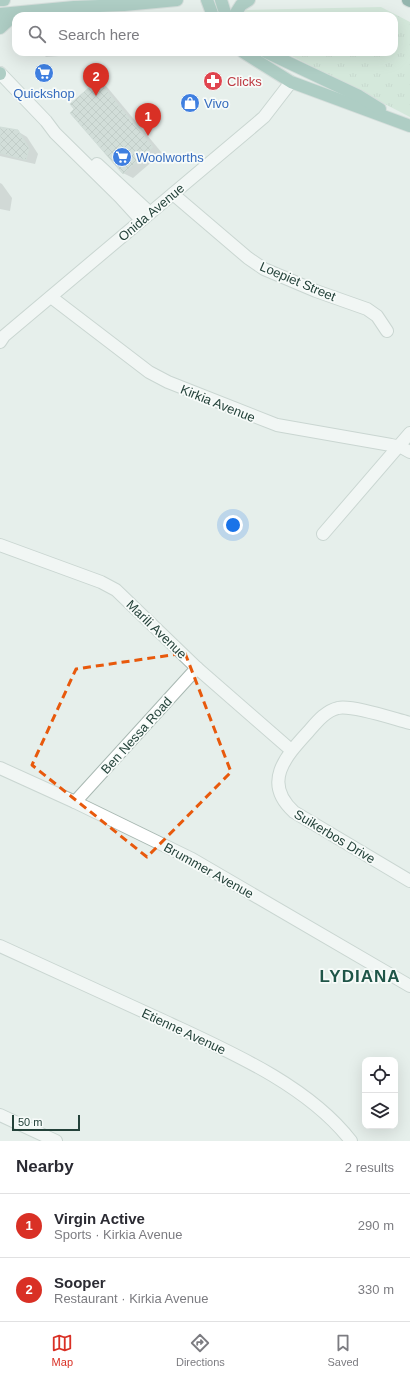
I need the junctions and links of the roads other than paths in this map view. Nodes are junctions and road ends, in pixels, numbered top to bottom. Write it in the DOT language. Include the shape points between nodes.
graph roads {
  1 [pos="0,0"];
  2 [pos="4,0"];
  3 [pos="177,0"];
  4 [pos="207,0"];
  5 [pos="222,0"];
  6 [pos="249,0"];
  7 [pos="20,12"];
  8 [pos="212,12"];
  9 [pos="225,12"];
  10 [pos="237,12"];
  11 [pos="12,13"];
  12 [pos="0,14"];
  13 [pos="12,17"];
  14 [pos="0,28"];
  15 [pos="249,56"];
  16 [pos="264,56"];
  17 [pos="274,56"];
  18 [pos="0,73"];
  19 [pos="291,82"];
  20 [pos="410,126"];
  21 [pos="173,194"];
  22 [pos="146,217"];
  23 [pos="51,297"];
  24 [pos="387,331"];
  25 [pos="1,339"];
  26 [pos="410,432"];
  27 [pos="398,446"];
  28 [pos="410,452"];
  29 [pos="323,534"];
  30 [pos="0,545"];
  31 [pos="197,668"];
  32 [pos="410,723"];
  33 [pos="291,750"];
  34 [pos="0,768"];
  35 [pos="75,802"];
  36 [pos="410,881"];
  37 [pos="0,946"];
  38 [pos="410,986"];
  39 [pos="0,1115"];
  40 [pos="56,1141"];
  41 [pos="351,1141"];
  1 -- 2 [label="main road"];
  3 -- 7 [label="main road"];
  4 -- 8 [label="main road"];
  5 -- 9 [label="main road"];
  6 -- 10 [label="main road"];
  11 -- 12 [label="main road"];
  13 -- 14 [label="main road"];
  15 -- 19 [label="main road"];
  16 -- 19 [label="main road" via="283,68"];
  17 -- 20 [label="main road" via="359,96"];
  18 -- 22 [label="street" via="46,121 66,134"];
  19 -- 20 [label="main road"];
  19 -- 21 [label="street, Onida Avenue" via="264,116"];
  21 -- 22 [label="street, Onida Avenue"];
  21 -- 24 [label="street, Loepiet Street" via="264,269 367,309 377,316"];
  22 -- 23 [label="street, Onida Avenue"];
  23 -- 25 [label="street, Onida Avenue"];
  23 -- 27 [label="street, Kirkia Avenue" via="149,372 168,382 277,425"];
  26 -- 27 [label="street"];
  27 -- 28 [label="street, Kirkia Avenue"];
  27 -- 29 [label="street"];
  30 -- 31 [label="street, Marili Avenue" via="101,582 116,590"];
  31 -- 33 [label="street, Marili Avenue"];
  31 -- 35 [label="street, Ben Nessa Road"];
  32 -- 33 [label="street, Suikerbos Drive" via="358,709 339,708 320,719"];
  33 -- 36 [label="street, Suikerbos Drive" via="281,767 278,781 283,799 290,808"];
  34 -- 35 [label="street, Brummer Avenue"];
  35 -- 38 [label="street, Brummer Avenue" via="192,859"];
  37 -- 41 [label="street, Etienne Avenue" via="256,1066 316,1106 341,1128"];
  39 -- 40 [label="street"];
}
